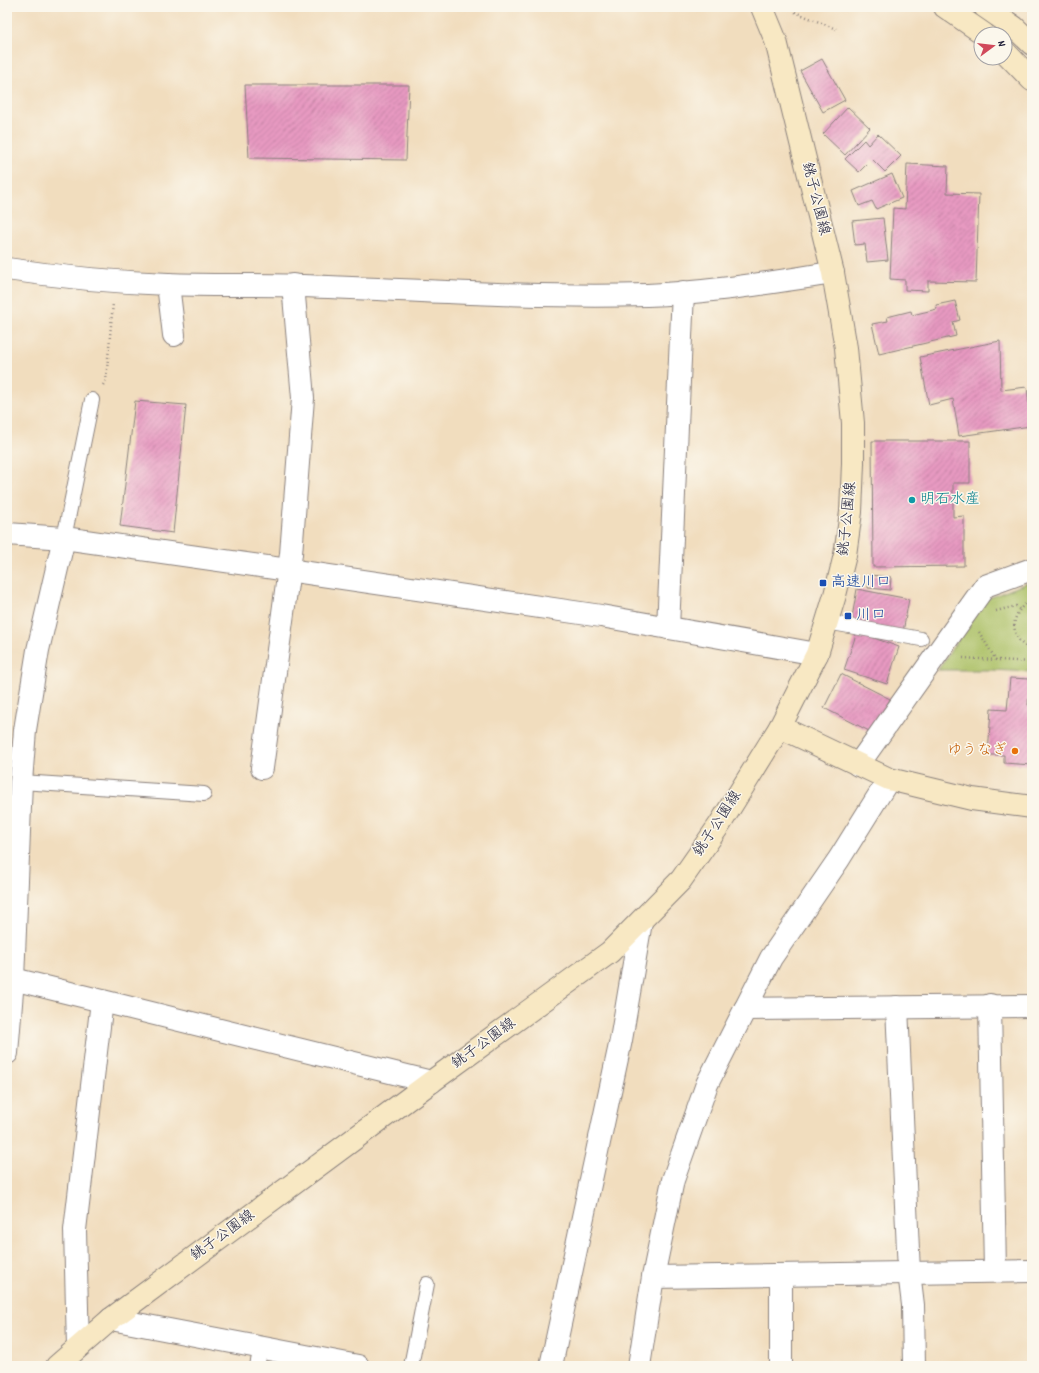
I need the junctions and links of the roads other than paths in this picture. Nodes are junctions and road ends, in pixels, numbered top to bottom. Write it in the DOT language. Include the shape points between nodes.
graph roads {
  1 [pos="762,7"];
  2 [pos="945,7"];
  3 [pos="985,7"];
  4 [pos="973,26"];
  5 [pos="1032,44"];
  6 [pos="1013,60"];
  7 [pos="1032,80"];
  8 [pos="7,269"];
  9 [pos="833,273"];
  10 [pos="168,284"];
  11 [pos="293,285"];
  12 [pos="683,292"];
  13 [pos="174,335"];
  14 [pos="92,400"];
  15 [pos="7,534"];
  16 [pos="64,538"];
  17 [pos="1032,569"];
  18 [pos="288,570"];
  19 [pos="827,622"];
  20 [pos="668,628"];
  21 [pos="921,639"];
  22 [pos="817,654"];
  23 [pos="780,727"];
  24 [pos="858,765"];
  25 [pos="262,768"];
  26 [pos="889,779"];
  27 [pos="22,782"];
  28 [pos="204,794"];
  29 [pos="1032,807"];
  30 [pos="641,922"];
  31 [pos="13,979"];
  32 [pos="102,1001"];
  33 [pos="990,1005"];
  34 [pos="1032,1006"];
  35 [pos="897,1007"];
  36 [pos="745,1009"];
  37 [pos="7,1053"];
  38 [pos="431,1082"];
  39 [pos="995,1271"];
  40 [pos="1032,1271"];
  41 [pos="909,1272"];
  42 [pos="781,1275"];
  43 [pos="653,1277"];
  44 [pos="427,1284"];
  45 [pos="111,1319"];
  46 [pos="78,1347"];
  47 [pos="259,1357"];
  48 [pos="57,1366"];
  49 [pos="358,1366"];
  50 [pos="411,1366"];
  51 [pos="550,1366"];
  52 [pos="639,1366"];
  53 [pos="781,1366"];
  54 [pos="914,1366"];
  1 -- 9 [label="main road, 銚子公園線" via="776,41"];
  2 -- 4 [label="main road"];
  3 -- 5 [label="main road" via="1014,27"];
  6 -- 7 [label="main road"];
  8 -- 10 [label="street" via="58,276"];
  9 -- 12 [label="street" via="725,289"];
  9 -- 19 [label="main road, 銚子公園線" via="846,348 854,423 851,512 845,555"];
  10 -- 11 [label="street"];
  10 -- 13 [label="street"];
  11 -- 12 [label="street" via="534,295"];
  11 -- 18 [label="street" via="304,398"];
  12 -- 20 [label="street"];
  14 -- 16 [label="lane"];
  15 -- 16 [label="street"];
  16 -- 18 [label="street"];
  16 -- 27 [label="street" via="38,650 25,730"];
  17 -- 24 [label="street" via="985,586"];
  18 -- 20 [label="street"];
  18 -- 25 [label="street"];
  19 -- 21 [label="lane"];
  19 -- 22 [label="main road, 銚子公園線"];
  20 -- 22 [label="street"];
  22 -- 23 [label="main road, 銚子公園線"];
  23 -- 24 [label="main road"];
  23 -- 30 [label="main road, 銚子公園線" via="720,824 681,880"];
  24 -- 26 [label="main road"];
  26 -- 29 [label="main road" via="972,799"];
  26 -- 36 [label="street" via="840,859 771,958"];
  27 -- 28 [label="lane"];
  27 -- 31 [label="street"];
  30 -- 38 [label="main road, 銚子公園線" via="610,952"];
  30 -- 51 [label="street" via="622,1040"];
  31 -- 32 [label="street"];
  31 -- 37 [label="street"];
  32 -- 38 [label="street"];
  32 -- 46 [label="street" via="75,1230"];
  33 -- 34 [label="street"];
  33 -- 35 [label="street"];
  33 -- 39 [label="street"];
  35 -- 36 [label="street"];
  35 -- 41 [label="street"];
  36 -- 43 [label="street" via="707,1084 673,1180"];
  38 -- 45 [label="main road, 銚子公園線"];
  39 -- 40 [label="street"];
  39 -- 41 [label="street"];
  41 -- 42 [label="street"];
  41 -- 54 [label="street" via="913,1305"];
  42 -- 43 [label="street"];
  42 -- 53 [label="street"];
  43 -- 52 [label="street"];
  44 -- 50 [label="lane"];
  45 -- 46 [label="main road, 銚子公園線"];
  45 -- 47 [label="street"];
  46 -- 48 [label="main road, 銚子公園線"];
  47 -- 49 [label="street"];
}
